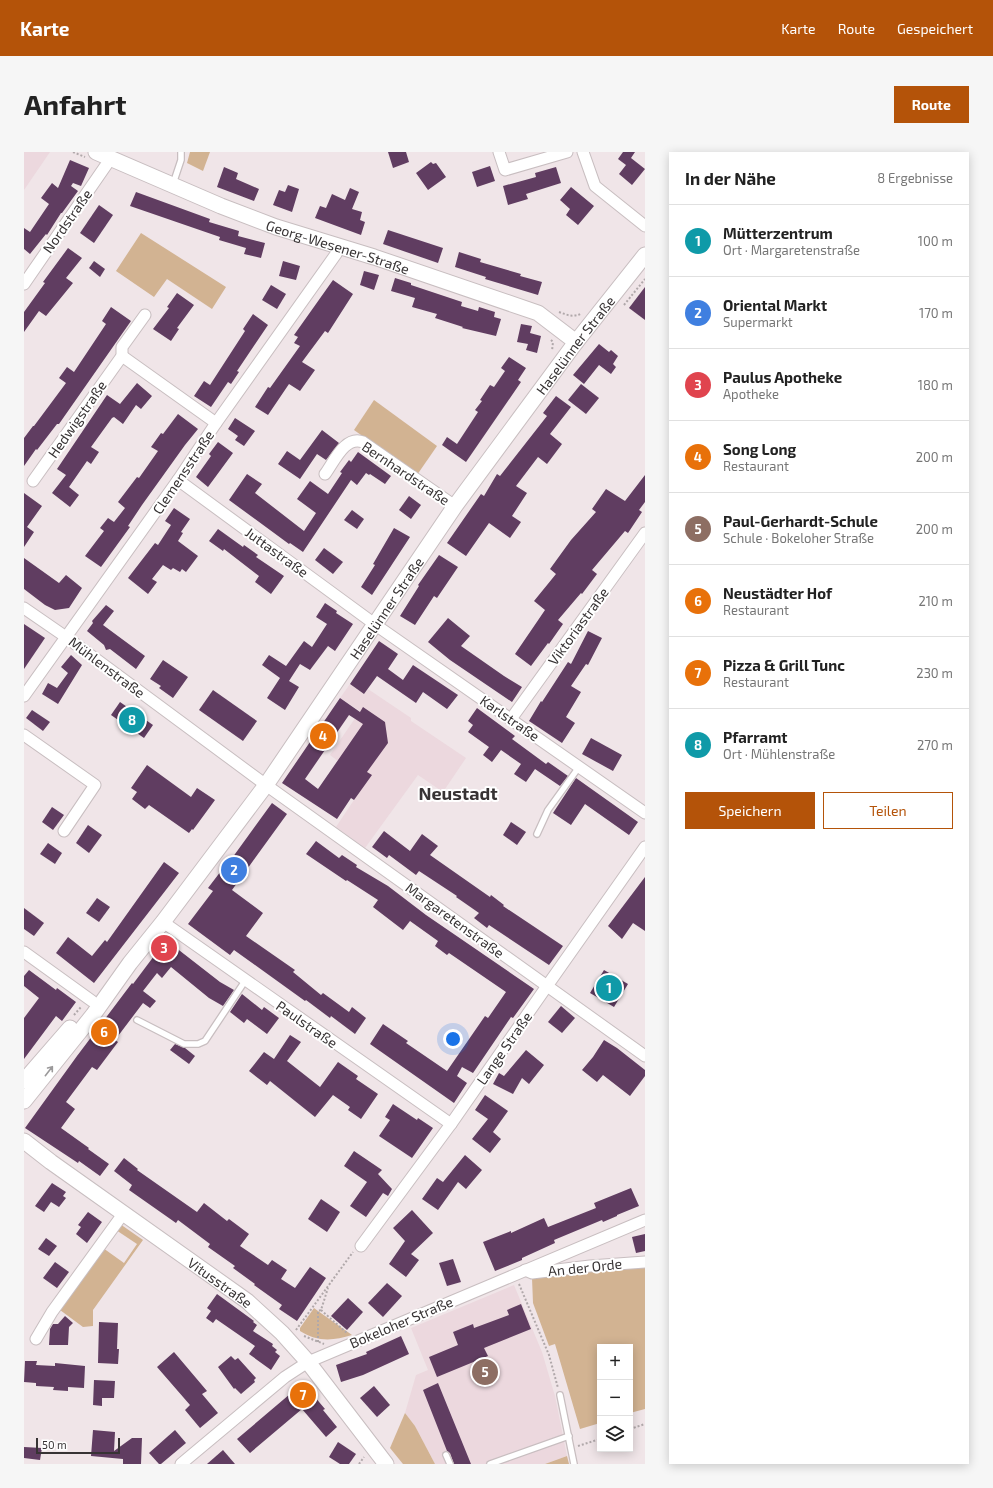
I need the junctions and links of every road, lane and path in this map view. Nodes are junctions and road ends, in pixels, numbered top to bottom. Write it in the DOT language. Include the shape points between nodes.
graph roads {
  1 [pos="96,152"];
  2 [pos="181,152"];
  3 [pos="499,152"];
  4 [pos="568,152"];
  5 [pos="583,152"];
  6 [pos="111,158"];
  7 [pos="173,185"];
  8 [pos="645,226"];
  9 [pos="340,247"];
  10 [pos="645,256"];
  11 [pos="24,284"];
  12 [pos="145,315"];
  13 [pos="576,342"];
  14 [pos="122,356"];
  15 [pos="216,423"];
  16 [pos="325,474"];
  17 [pos="178,480"];
  18 [pos="33,481"];
  19 [pos="455,506"];
  20 [pos="645,532"];
  21 [pos="24,608"];
  22 [pos="375,624"];
  23 [pos="66,637"];
  24 [pos="24,696"];
  25 [pos="511,719"];
  26 [pos="24,735"];
  27 [pos="579,767"];
  28 [pos="266,785"];
  29 [pos="645,813"];
  30 [pos="64,831"];
  31 [pos="537,834"];
  32 [pos="645,847"];
  33 [pos="163,922"];
  34 [pos="24,952"];
  35 [pos="130,963"];
  36 [pos="245,981"];
  37 [pos="547,986"];
  38 [pos="92,1001"];
  39 [pos="137,1020"];
  40 [pos="645,1056"];
  41 [pos="24,1081"];
  42 [pos="24,1101"];
  43 [pos="451,1124"];
  44 [pos="24,1141"];
  45 [pos="24,1152"];
  46 [pos="51,1162"];
  47 [pos="123,1214"];
  48 [pos="645,1220"];
  49 [pos="361,1246"];
  50 [pos="645,1262"];
  51 [pos="525,1270"];
  52 [pos="518,1282"];
  53 [pos="328,1286"];
  54 [pos="321,1310"];
  55 [pos="296,1330"];
  56 [pos="351,1337"];
  57 [pos="36,1339"];
  58 [pos="318,1342"];
  59 [pos="308,1362"];
  60 [pos="560,1395"];
  61 [pos="645,1424"];
  62 [pos="633,1428"];
  63 [pos="569,1436"];
  64 [pos="597,1440"];
  65 [pos="571,1449"];
  66 [pos="365,1455"];
  67 [pos="446,1455"];
  68 [pos="181,1464"];
  69 [pos="359,1464"];
  70 [pos="386,1464"];
  71 [pos="450,1464"];
  72 [pos="490,1464"];
  73 [pos="574,1464"];
  1 -- 6 [label="street, Georg-Wesener-Straße"];
  2 -- 7 [label="lane"];
  3 -- 4 [label="street" via="505,170"];
  5 -- 8 [label="street" via="595,186"];
  6 -- 7 [label="street, Georg-Wesener-Straße"];
  6 -- 11 [label="street, Nordstraße"];
  7 -- 9 [label="street, Georg-Wesener-Straße" via="276,227"];
  9 -- 13 [label="street, Georg-Wesener-Straße" via="538,313"];
  9 -- 15 [label="street, Clemensstraße"];
  10 -- 13 [label="street, Haselünner Straße"];
  12 -- 14 [label="street, Hedwigstraße" via="122,347"];
  13 -- 19 [label="street, Haselünner Straße"];
  14 -- 15 [label="street"];
  14 -- 18 [label="street, Hedwigstraße"];
  15 -- 17 [label="street, Clemensstraße"];
  16 -- 19 [label="street, Bernhardstraße" via="345,446 358,440"];
  17 -- 22 [label="street, Juttastraße"];
  17 -- 23 [label="street, Clemensstraße"];
  19 -- 22 [label="street, Haselünner Straße"];
  20 -- 25 [label="street, Viktoriastraße"];
  21 -- 23 [label="street, Mühlenstraße"];
  22 -- 25 [label="street, Karlstraße"];
  22 -- 28 [label="street, Haselünner Straße"];
  23 -- 24 [label="street, Clemensstraße"];
  23 -- 28 [label="street, Mühlenstraße"];
  25 -- 27 [label="street, Karlstraße"];
  26 -- 30 [label="street" via="95,785"];
  27 -- 29 [label="street, Karlstraße"];
  27 -- 31 [label="lane" via="548,810"];
  28 -- 33 [label="street, Haselünner Straße"];
  28 -- 37 [label="street, Margaretenstraße"];
  32 -- 37 [label="street, Lange Straße"];
  33 -- 35 [label="street, Haselünner Straße"];
  33 -- 36 [label="street, Paulstraße"];
  34 -- 38 [label="street"];
  35 -- 38 [label="street, Haselünner Straße"];
  42 -- 35 [label="street, Haselünner Straße, one-way" via="93,1015"];
  36 -- 39 [label="lane" via="205,1041 198,1044 184,1044"];
  36 -- 43 [label="street, Paulstraße"];
  37 -- 40 [label="street, Margaretenstraße"];
  37 -- 43 [label="street, Lange Straße"];
  38 -- 41 [label="street, Haselünner Straße"];
  43 -- 49 [label="street, Lange Straße"];
  44 -- 46 [label="street, Vitusstraße"];
  45 -- 46 [label="street"];
  46 -- 47 [label="street, Vitusstraße"];
  47 -- 57 [label="street" via="52,1312"];
  47 -- 59 [label="street, Vitusstraße" via="247,1301 282,1333"];
  48 -- 51 [label="street, Bokeloher Straße"];
  49 -- 53 [label="path" via="354,1251"];
  50 -- 51 [label="street, An der Orde" via="532,1273"];
  51 -- 59 [label="street, Bokeloher Straße"];
  52 -- 60 [label="path" via="549,1355"];
  53 -- 54 [label="path"];
  53 -- 55 [label="path"];
  54 -- 56 [label="path"];
  54 -- 58 [label="path" via="318,1311"];
  59 -- 68 [label="street, Bokeloher Straße" via="285,1377"];
  59 -- 70 [label="street, Vitusstraße"];
  60 -- 63 [label="lane"];
  61 -- 62 [label="path"];
  63 -- 65 [label="lane"];
  63 -- 72 [label="lane"];
  64 -- 65 [label="path"];
  65 -- 73 [label="lane"];
  66 -- 69 [label="path"];
  67 -- 71 [label="lane"];
}
